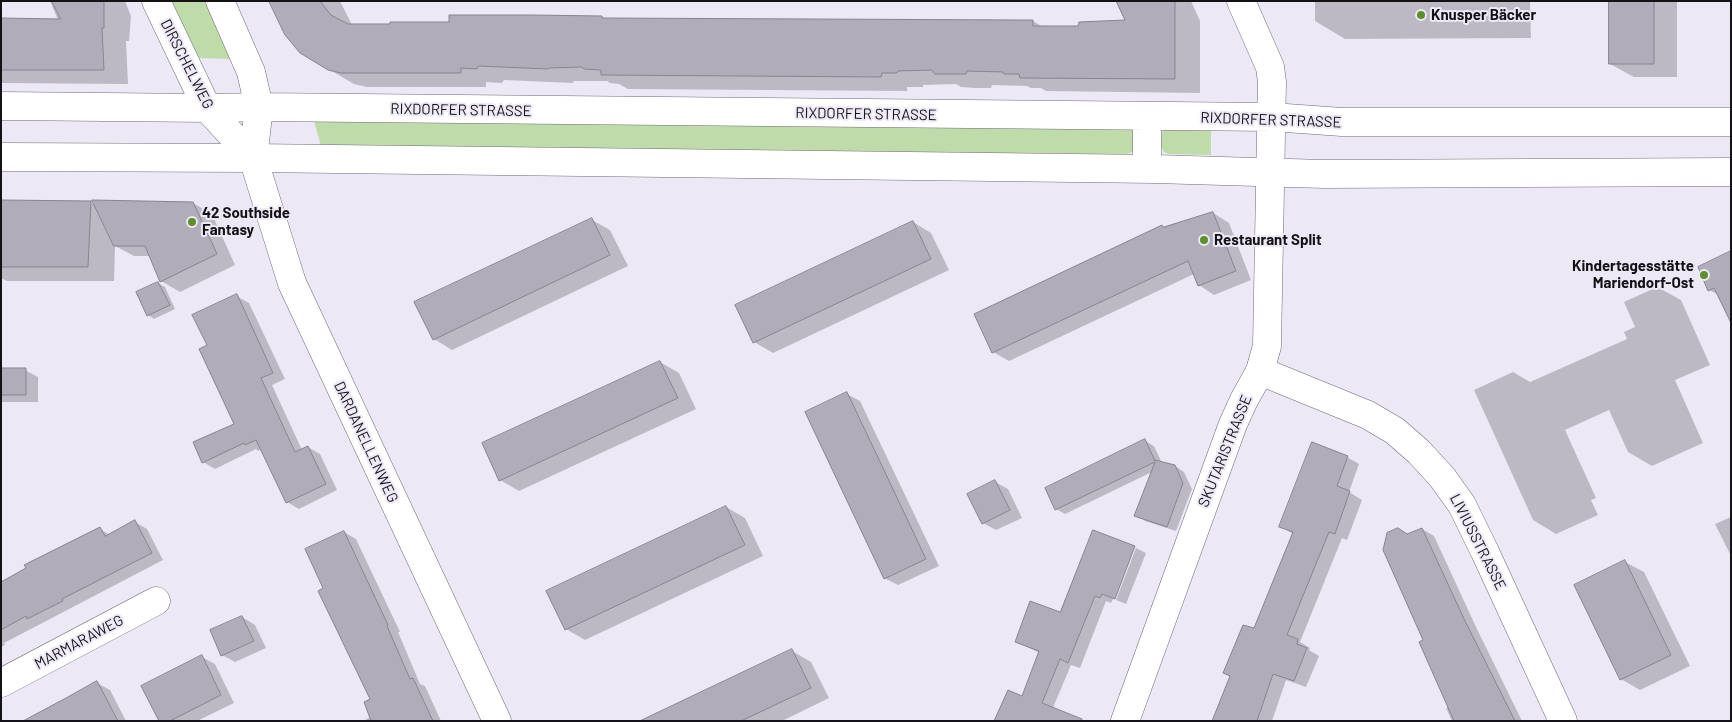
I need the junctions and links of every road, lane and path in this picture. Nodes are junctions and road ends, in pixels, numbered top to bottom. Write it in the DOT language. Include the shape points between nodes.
graph roads {
  1 [pos="156,1"];
  2 [pos="220,1"];
  3 [pos="1241,1"];
  4 [pos="1,106"];
  5 [pos="259,107"];
  6 [pos="207,108"];
  7 [pos="1147,117"];
  8 [pos="1272,117"];
  9 [pos="1731,122"];
  10 [pos="1,157"];
  11 [pos="253,158"];
  12 [pos="1147,169"];
  13 [pos="1271,172"];
  14 [pos="1731,172"];
  15 [pos="1260,371"];
  16 [pos="156,601"];
  17 [pos="1,683"];
  18 [pos="497,721"];
  19 [pos="1125,721"];
  20 [pos="1563,721"];
  1 -- 6 [label="street, DIRSCHELWEG"];
  2 -- 5 [label="street" via="251,72"];
  3 -- 8 [label="street, SKUTARISTRASSE" via="1270,67"];
  4 -- 6 [label="street, RIXDORFER STRASSE"];
  5 -- 6 [label="street, RIXDORFER STRASSE"];
  5 -- 7 [label="street, RIXDORFER STRASSE"];
  5 -- 11 [label="street"];
  6 -- 11 [label="street, DIRSCHELWEG"];
  7 -- 8 [label="street, RIXDORFER STRASSE"];
  7 -- 12 [label="street"];
  8 -- 9 [label="street, RIXDORFER STRASSE" via="1342,122"];
  8 -- 13 [label="street, SKUTARISTRASSE"];
  10 -- 11 [label="street"];
  11 -- 12 [label="street"];
  11 -- 18 [label="street, DARDANELLENWEG" via="292,283"];
  12 -- 13 [label="street"];
  13 -- 14 [label="street"];
  13 -- 15 [label="street, SKUTARISTRASSE" via="1267,346"];
  15 -- 19 [label="street, SKUTARISTRASSE" via="1233,424"];
  15 -- 20 [label="street, LIVIUSSTRASSE" via="1368,414 1419,452 1442,477 1462,505 1486,552"];
  16 -- 17 [label="street, MARMARAWEG"];
}
